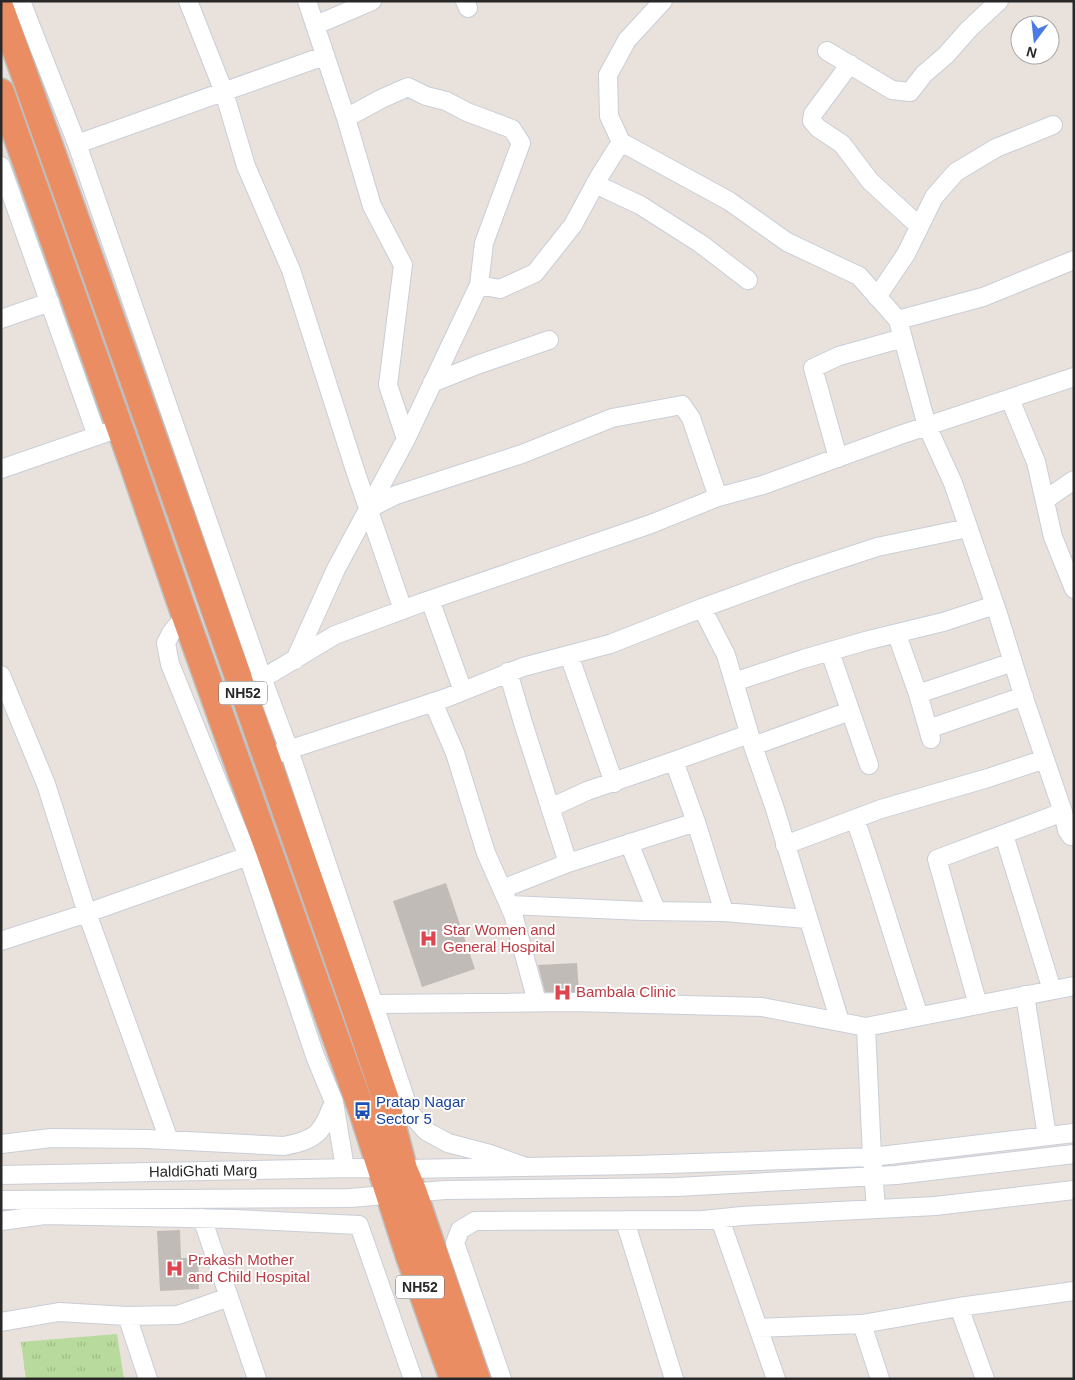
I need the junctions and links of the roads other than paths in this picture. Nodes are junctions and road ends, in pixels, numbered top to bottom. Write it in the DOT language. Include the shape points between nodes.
graph roads {
  1 [pos="20,1"];
  2 [pos="188,1"];
  3 [pos="307,1"];
  4 [pos="372,1"];
  5 [pos="664,1"];
  6 [pos="999,1"];
  7 [pos="1,9"];
  8 [pos="316,25"];
  9 [pos="827,51"];
  10 [pos="324,56"];
  11 [pos="850,64"];
  12 [pos="1,92"];
  13 [pos="224,92"];
  14 [pos="346,118"];
  15 [pos="1053,125"];
  16 [pos="621,142"];
  17 [pos="77,144"];
  18 [pos="1,166"];
  19 [pos="595,184"];
  20 [pos="919,226"];
  21 [pos="1074,260"];
  22 [pos="748,280"];
  23 [pos="479,285"];
  24 [pos="877,297"];
  25 [pos="50,302"];
  26 [pos="1,318"];
  27 [pos="898,320"];
  28 [pos="903,338"];
  29 [pos="549,340"];
  30 [pos="1074,377"];
  31 [pos="432,383"];
  32 [pos="1010,398"];
  33 [pos="927,426"];
  34 [pos="109,432"];
  35 [pos="406,438"];
  36 [pos="838,458"];
  37 [pos="1,469"];
  38 [pos="1074,480"];
  39 [pos="718,497"];
  40 [pos="1045,500"];
  41 [pos="368,509"];
  42 [pos="968,528"];
  43 [pos="1068,556"];
  44 [pos="1074,589"];
  45 [pos="430,600"];
  46 [pos="995,605"];
  47 [pos="702,608"];
  48 [pos="403,610"];
  49 [pos="185,616"];
  50 [pos="897,635"];
  51 [pos="830,652"];
  52 [pos="569,655"];
  53 [pos="295,660"];
  54 [pos="1013,662"];
  55 [pos="508,672"];
  56 [pos="1,675"];
  57 [pos="734,682"];
  58 [pos="252,685"];
  59 [pos="463,691"];
  60 [pos="918,694"];
  61 [pos="1024,696"];
  62 [pos="433,702"];
  63 [pos="850,711"];
  64 [pos="751,740"];
  65 [pos="278,754"];
  66 [pos="1045,759"];
  67 [pos="674,762"];
  68 [pos="869,764"];
  69 [pos="614,783"];
  70 [pos="550,808"];
  71 [pos="1063,812"];
  72 [pos="855,819"];
  73 [pos="696,822"];
  74 [pos="1004,835"];
  75 [pos="1074,836"];
  76 [pos="629,843"];
  77 [pos="785,845"];
  78 [pos="248,856"];
  79 [pos="568,863"];
  80 [pos="502,889"];
  81 [pos="509,906"];
  82 [pos="656,910"];
  83 [pos="724,912"];
  84 [pos="87,913"];
  85 [pos="807,919"];
  86 [pos="1,941"];
  87 [pos="1074,986"];
  88 [pos="1052,990"];
  89 [pos="1026,995"];
  90 [pos="537,1002"];
  91 [pos="978,1004"];
  92 [pos="365,1006"];
  93 [pos="919,1016"];
  94 [pos="840,1022"];
  95 [pos="866,1027"];
  96 [pos="334,1102"];
  97 [pos="1074,1133"];
  98 [pos="1047,1136"];
  99 [pos="170,1140"];
  100 [pos="1,1144"];
  101 [pos="1074,1154"];
  102 [pos="872,1157"];
  103 [pos="523,1166"];
  104 [pos="345,1168"];
  105 [pos="392,1169"];
  106 [pos="1,1175"];
  107 [pos="874,1177"];
  108 [pos="1074,1190"];
  109 [pos="401,1194"];
  110 [pos="1,1200"];
  111 [pos="876,1209"];
  112 [pos="202,1218"];
  113 [pos="720,1219"];
  114 [pos="1,1221"];
  115 [pos="625,1221"];
  116 [pos="1074,1291"];
  117 [pos="229,1297"];
  118 [pos="959,1307"];
  119 [pos="127,1316"];
  120 [pos="1,1322"];
  121 [pos="862,1324"];
  122 [pos="758,1328"];
  123 [pos="148,1379"];
  124 [pos="257,1379"];
  125 [pos="413,1379"];
  126 [pos="453,1379"];
  127 [pos="476,1379"];
  128 [pos="502,1379"];
  129 [pos="674,1379"];
  130 [pos="776,1379"];
  131 [pos="880,1379"];
  132 [pos="985,1379"];
  1 -- 17 [label="street"];
  2 -- 13 [label="street"];
  3 -- 8 [label="street"];
  4 -- 8 [label="street"];
  5 -- 16 [label="street" via="627,40 608,75 609,116"];
  6 -- 11 [label="street" via="924,74 910,92 892,90"];
  7 -- 58 [label="highway, NH52" via="163,462"];
  8 -- 10 [label="street"];
  9 -- 11 [label="street"];
  10 -- 13 [label="street"];
  10 -- 14 [label="street"];
  11 -- 20 [label="street" via="813,114 812,121 842,144 870,181"];
  12 -- 34 [label="highway, NH52"];
  13 -- 17 [label="street"];
  13 -- 41 [label="street" via="246,166 291,270"];
  14 -- 23 [label="street" via="408,87 512,129 521,143 484,243"];
  14 -- 35 [label="street" via="372,206 404,265 388,385"];
  15 -- 20 [label="street" via="996,148 956,172 934,197"];
  16 -- 19 [label="street"];
  16 -- 24 [label="street" via="729,201 787,242 859,276"];
  17 -- 58 [label="street"];
  18 -- 25 [label="street"];
  19 -- 22 [label="street" via="640,205 701,244"];
  19 -- 23 [label="street" via="573,225 535,273 500,289"];
  20 -- 24 [label="street" via="906,254"];
  21 -- 27 [label="street" via="983,297"];
  23 -- 31 [label="street"];
  24 -- 27 [label="street"];
  25 -- 26 [label="street"];
  25 -- 34 [label="street"];
  27 -- 28 [label="street"];
  28 -- 33 [label="street"];
  28 -- 36 [label="street" via="839,356 813,368"];
  29 -- 31 [label="street"];
  30 -- 32 [label="street"];
  31 -- 35 [label="street"];
  32 -- 33 [label="street"];
  32 -- 40 [label="street" via="1036,462"];
  33 -- 36 [label="street"];
  33 -- 42 [label="street" via="953,483"];
  34 -- 37 [label="street"];
  34 -- 49 [label="highway, NH52"];
  35 -- 41 [label="street"];
  36 -- 39 [label="street"];
  38 -- 40 [label="street"];
  39 -- 41 [label="street" via="691,418 682,405 612,418 522,454 396,495"];
  39 -- 45 [label="street" via="651,524"];
  40 -- 43 [label="street" via="1053,537"];
  41 -- 48 [label="street"];
  41 -- 53 [label="street" via="336,569"];
  42 -- 46 [label="street"];
  42 -- 47 [label="street" via="877,546"];
  43 -- 44 [label="street"];
  45 -- 48 [label="street"];
  45 -- 59 [label="street"];
  46 -- 50 [label="street"];
  46 -- 54 [label="street"];
  47 -- 52 [label="street" via="610,644"];
  47 -- 57 [label="street" via="726,655"];
  48 -- 53 [label="street" via="335,635"];
  49 -- 78 [label="street" via="166,643 170,664"];
  49 -- 105 [label="highway, NH52" via="362,1110"];
  50 -- 51 [label="street"];
  50 -- 60 [label="street"];
  51 -- 57 [label="street"];
  51 -- 63 [label="street"];
  52 -- 55 [label="street"];
  52 -- 69 [label="street"];
  53 -- 58 [label="street"];
  54 -- 60 [label="street"];
  54 -- 61 [label="street"];
  55 -- 59 [label="street"];
  55 -- 70 [label="street"];
  56 -- 84 [label="street" via="46,784"];
  57 -- 64 [label="street"];
  58 -- 65 [label="highway, NH52"];
  59 -- 62 [label="street"];
  60 -- 61 [label="street" via="930,734"];
  61 -- 66 [label="street"];
  62 -- 65 [label="street"];
  62 -- 80 [label="street" via="455,753 486,853"];
  63 -- 64 [label="street"];
  63 -- 68 [label="street"];
  64 -- 67 [label="street"];
  64 -- 77 [label="street"];
  65 -- 92 [label="highway, NH52"];
  66 -- 71 [label="street"];
  66 -- 72 [label="street" via="881,808"];
  67 -- 69 [label="street"];
  67 -- 73 [label="street"];
  69 -- 70 [label="street"];
  70 -- 79 [label="street"];
  71 -- 74 [label="street"];
  71 -- 75 [label="street" via="1067,830"];
  72 -- 77 [label="street"];
  72 -- 93 [label="street"];
  73 -- 76 [label="street"];
  73 -- 83 [label="street"];
  74 -- 88 [label="street"];
  74 -- 91 [label="street" via="937,859"];
  76 -- 79 [label="street"];
  76 -- 82 [label="street"];
  77 -- 85 [label="street"];
  78 -- 84 [label="street"];
  78 -- 96 [label="street" via="315,1056"];
  79 -- 80 [label="street"];
  80 -- 81 [label="street"];
  81 -- 82 [label="street"];
  81 -- 90 [label="street"];
  82 -- 83 [label="street"];
  83 -- 85 [label="street"];
  84 -- 86 [label="street"];
  84 -- 99 [label="street"];
  85 -- 94 [label="street"];
  87 -- 88 [label="street"];
  88 -- 89 [label="street"];
  89 -- 91 [label="street"];
  89 -- 98 [label="street"];
  90 -- 92 [label="street"];
  90 -- 94 [label="street" via="762,1007"];
  91 -- 93 [label="street"];
  92 -- 103 [label="street" via="410,1113 426,1130 448,1143"];
  92 -- 105 [label="highway, NH52" via="386,1100"];
  93 -- 95 [label="street"];
  94 -- 95 [label="street"];
  95 -- 102 [label="street"];
  96 -- 99 [label="street" via="324,1126 314,1137 300,1143 284,1146"];
  96 -- 104 [label="street"];
  97 -- 98 [label="street, HaldiGhati Marg"];
  98 -- 102 [label="street, HaldiGhati Marg"];
  99 -- 100 [label="street" via="51,1138"];
  101 -- 107 [label="street, HaldiGhati Marg"];
  102 -- 103 [label="street, HaldiGhati Marg"];
  102 -- 107 [label="street"];
  103 -- 105 [label="street, HaldiGhati Marg"];
  104 -- 105 [label="street, HaldiGhati Marg"];
  104 -- 106 [label="street, HaldiGhati Marg"];
  105 -- 109 [label="highway, NH52"];
  107 -- 109 [label="street, HaldiGhati Marg" via="677,1187 445,1190"];
  107 -- 111 [label="street"];
  108 -- 111 [label="street" via="935,1206"];
  109 -- 110 [label="street, HaldiGhati Marg" via="350,1198"];
  109 -- 126 [label="highway, NH52"];
  109 -- 127 [label="highway, NH52"];
  111 -- 113 [label="street"];
  112 -- 114 [label="street" via="45,1215"];
  112 -- 117 [label="street"];
  112 -- 125 [label="street" via="359,1225"];
  113 -- 115 [label="street"];
  113 -- 122 [label="street"];
  115 -- 128 [label="street" via="475,1221 460,1230 455,1243"];
  115 -- 129 [label="street"];
  116 -- 118 [label="street"];
  117 -- 119 [label="street" via="178,1316"];
  117 -- 124 [label="street"];
  118 -- 121 [label="street"];
  118 -- 132 [label="street"];
  119 -- 120 [label="street" via="59,1312"];
  119 -- 123 [label="street"];
  121 -- 122 [label="street"];
  121 -- 131 [label="street"];
  122 -- 130 [label="street"];
}
